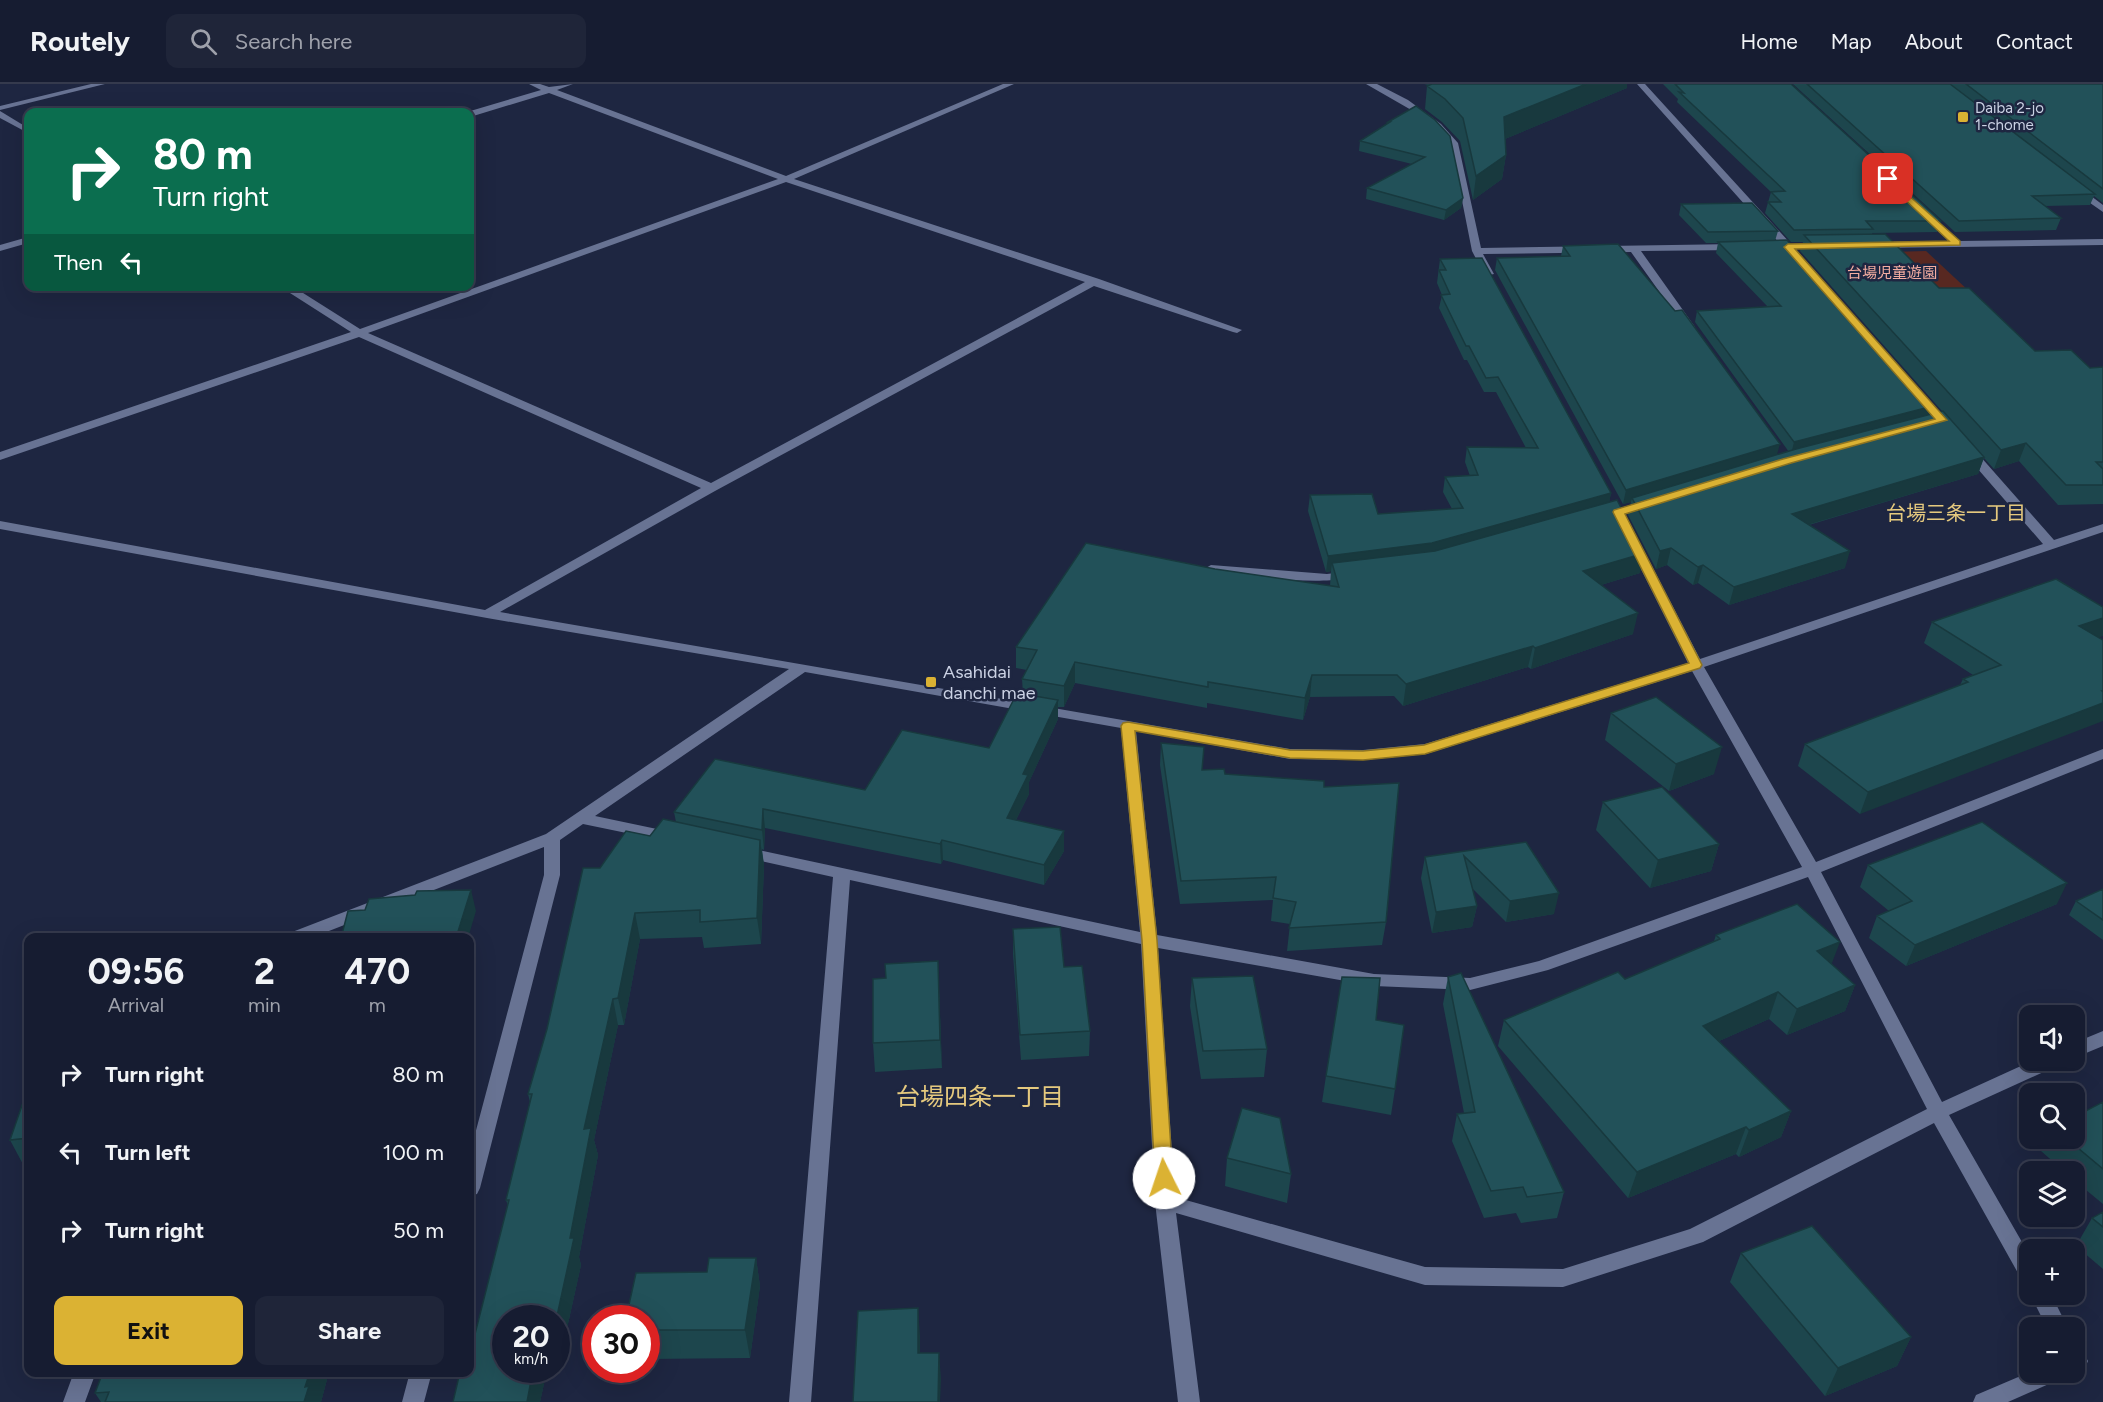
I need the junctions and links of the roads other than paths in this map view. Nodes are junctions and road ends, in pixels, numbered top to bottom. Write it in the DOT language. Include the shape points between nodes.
graph roads {
  1 [pos="101,84"];
  2 [pos="533,84"];
  3 [pos="570,84"];
  4 [pos="1011,84"];
  5 [pos="1370,84"];
  6 [pos="1641,84"];
  7 [pos="550,90"];
  8 [pos="0,108"];
  9 [pos="474,113"];
  10 [pos="0,114"];
  11 [pos="24,129"];
  12 [pos="786,179"];
  13 [pos="2067,181"];
  14 [pos="1914,203"];
  15 [pos="2103,209"];
  16 [pos="24,241"];
  17 [pos="2103,242"];
  18 [pos="1957,243"];
  19 [pos="1867,245"];
  20 [pos="1833,246"];
  21 [pos="1753,247"];
  22 [pos="1765,247"];
  23 [pos="1788,247"];
  24 [pos="0,248"];
  25 [pos="1634,249"];
  26 [pos="1477,251"];
  27 [pos="1804,264"];
  28 [pos="1095,281"];
  29 [pos="1494,283"];
  30 [pos="292,291"];
  31 [pos="1237,330"];
  32 [pos="359,333"];
  33 [pos="1697,336"];
  34 [pos="1958,438"];
  35 [pos="0,456"];
  36 [pos="711,488"];
  37 [pos="0,525"];
  38 [pos="2103,528"];
  39 [pos="1629,533"];
  40 [pos="2051,545"];
  41 [pos="1211,569"];
  42 [pos="1362,574"];
  43 [pos="487,614"];
  44 [pos="1696,665"];
  45 [pos="802,667"];
  46 [pos="1128,726"];
  47 [pos="2103,754"];
  48 [pos="579,818"];
  49 [pos="552,838"];
  50 [pos="682,840"];
  51 [pos="728,849"];
  52 [pos="1812,870"];
  53 [pos="842,873"];
  54 [pos="306,933"];
  55 [pos="1149,940"];
  56 [pos="2103,1038"];
  57 [pos="2085,1046"];
  58 [pos="2029,1071"];
  59 [pos="1938,1112"];
  60 [pos="474,1173"];
  61 [pos="1166,1202"];
  62 [pos="2019,1256"];
  63 [pos="83,1377"];
  64 [pos="420,1377"];
  65 [pos="2027,1383"];
  66 [pos="74,1402"];
  67 [pos="413,1402"];
  68 [pos="800,1402"];
  69 [pos="1189,1402"];
  70 [pos="1984,1402"];
  1 -- 8 [label="street"];
  2 -- 7 [label="street"];
  3 -- 7 [label="street"];
  4 -- 12 [label="street"];
  5 -- 26 [label="street" via="1409,106 1445,132 1455,145"];
  6 -- 23 [label="street"];
  7 -- 9 [label="street"];
  7 -- 12 [label="street"];
  10 -- 11 [label="street"];
  12 -- 28 [label="street"];
  12 -- 32 [label="street"];
  13 -- 15 [label="street"];
  14 -- 18 [label="street"];
  16 -- 24 [label="street"];
  17 -- 18 [label="street"];
  18 -- 19 [label="street"];
  20 -- 23 [label="street"];
  21 -- 25 [label="street"];
  22 -- 23 [label="street"];
  23 -- 27 [label="street"];
  25 -- 26 [label="street"];
  25 -- 33 [label="street"];
  26 -- 29 [label="street"];
  28 -- 31 [label="street"];
  28 -- 36 [label="street"];
  30 -- 32 [label="street"];
  32 -- 35 [label="street"];
  32 -- 36 [label="street"];
  34 -- 40 [label="street"];
  36 -- 43 [label="street"];
  37 -- 43 [label="street"];
  38 -- 40 [label="street"];
  39 -- 44 [label="street"];
  40 -- 44 [label="street"];
  41 -- 42 [label="street" via="1327,578"];
  43 -- 45 [label="street"];
  44 -- 46 [label="street" via="1425,750 1363,755 1290,754"];
  44 -- 52 [label="street"];
  45 -- 46 [label="street"];
  45 -- 48 [label="street"];
  46 -- 55 [label="street"];
  47 -- 52 [label="street"];
  48 -- 49 [label="street"];
  48 -- 50 [label="street"];
  49 -- 54 [label="street"];
  49 -- 60 [label="street" via="552,875"];
  51 -- 53 [label="street"];
  52 -- 55 [label="street" via="1542,966 1470,984 1374,980"];
  52 -- 59 [label="street"];
  53 -- 55 [label="street"];
  53 -- 68 [label="street"];
  55 -- 61 [label="street"];
  56 -- 57 [label="street"];
  58 -- 59 [label="street"];
  59 -- 61 [label="street" via="1696,1236 1563,1278 1425,1276"];
  59 -- 62 [label="street"];
  61 -- 69 [label="street"];
  63 -- 66 [label="street"];
  64 -- 67 [label="street"];
  65 -- 70 [label="street"];
}
